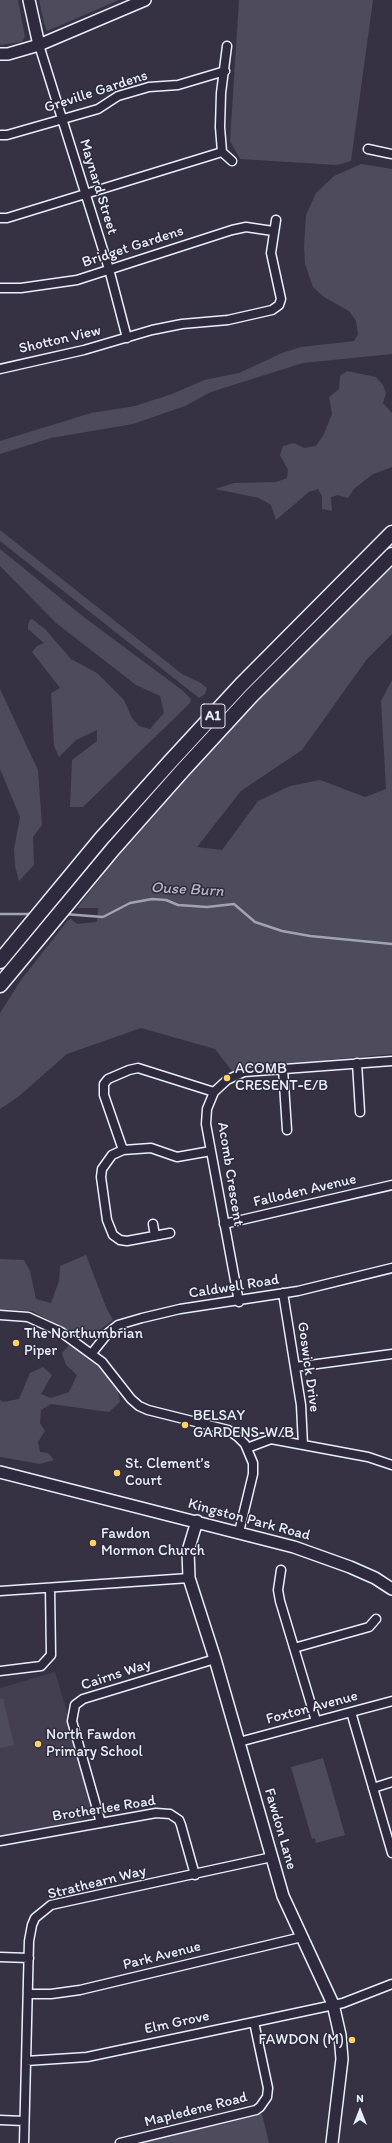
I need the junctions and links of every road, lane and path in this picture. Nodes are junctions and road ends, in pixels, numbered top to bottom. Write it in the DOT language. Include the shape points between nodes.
graph roads {
  1 [pos="29,0"];
  2 [pos="145,0"];
  3 [pos="39,45"];
  4 [pos="227,46"];
  5 [pos="0,54"];
  6 [pos="225,71"];
  7 [pos="62,119"];
  8 [pos="0,135"];
  9 [pos="368,149"];
  10 [pos="222,152"];
  11 [pos="392,154"];
  12 [pos="232,162"];
  13 [pos="86,194"];
  14 [pos="0,218"];
  15 [pos="276,220"];
  16 [pos="273,231"];
  17 [pos="109,269"];
  18 [pos="0,288"];
  19 [pos="127,338"];
  20 [pos="0,369"];
  21 [pos="392,534"];
  22 [pos="392,555"];
  23 [pos="0,961"];
  24 [pos="0,985"];
  25 [pos="392,1061"];
  26 [pos="357,1063"];
  27 [pos="283,1069"];
  28 [pos="214,1092"];
  29 [pos="360,1112"];
  30 [pos="287,1130"];
  31 [pos="123,1150"];
  32 [pos="211,1152"];
  33 [pos="392,1185"];
  34 [pos="153,1224"];
  35 [pos="224,1224"];
  36 [pos="170,1233"];
  37 [pos="156,1236"];
  38 [pos="392,1268"];
  39 [pos="283,1293"];
  40 [pos="239,1302"];
  41 [pos="0,1315"];
  42 [pos="92,1353"];
  43 [pos="392,1354"];
  44 [pos="295,1368"];
  45 [pos="303,1445"];
  46 [pos="247,1448"];
  47 [pos="392,1465"];
  48 [pos="0,1472"];
  49 [pos="197,1521"];
  50 [pos="239,1532"];
  51 [pos="281,1570"];
  52 [pos="189,1578"];
  53 [pos="50,1588"];
  54 [pos="392,1589"];
  55 [pos="0,1591"];
  56 [pos="376,1619"];
  57 [pos="294,1648"];
  58 [pos="215,1659"];
  59 [pos="0,1671"];
  60 [pos="392,1701"];
  61 [pos="351,1712"];
  62 [pos="316,1721"];
  63 [pos="239,1742"];
  64 [pos="392,1782"];
  65 [pos="373,1788"];
  66 [pos="101,1823"];
  67 [pos="0,1841"];
  68 [pos="392,1853"];
  69 [pos="272,1857"];
  70 [pos="195,1875"];
  71 [pos="302,1936"];
  72 [pos="0,1957"];
  73 [pos="29,1958"];
  74 [pos="392,1984"];
  75 [pos="28,1994"];
  76 [pos="333,2004"];
  77 [pos="254,2022"];
  78 [pos="26,2061"];
  79 [pos="0,2120"];
  80 [pos="24,2121"];
  81 [pos="24,2143"];
  82 [pos="120,2143"];
  83 [pos="332,2143"];
  1 -- 3 [label="street"];
  2 -- 3 [label="street"];
  3 -- 5 [label="street"];
  3 -- 7 [label="street, Maynard Street"];
  4 -- 6 [label="street"];
  6 -- 7 [label="street, Greville Gardens" via="178,85 149,87 118,96 98,109"];
  6 -- 10 [label="street" via="220,127"];
  7 -- 8 [label="street, Greville Gardens"];
  7 -- 13 [label="street, Maynard Street"];
  9 -- 11 [label="street"];
  10 -- 12 [label="street"];
  10 -- 13 [label="street"];
  13 -- 14 [label="street"];
  13 -- 17 [label="street, Maynard Street"];
  15 -- 16 [label="street"];
  16 -- 17 [label="street, Bridget Gardens" via="246,227 232,230"];
  16 -- 19 [label="street" via="271,253 281,299 279,305 272,310 228,320 182,324"];
  17 -- 18 [label="street, Bridget Gardens" via="77,280 21,288"];
  17 -- 19 [label="street, Maynard Street"];
  19 -- 20 [label="street, Shotton View"];
  21 -- 23 [label="highway, A1" via="241,685 107,833"];
  22 -- 24 [label="highway, A1" via="251,696 129,831"];
  25 -- 26 [label="street, Acomb Crescent"];
  26 -- 27 [label="street, Acomb Crescent"];
  26 -- 29 [label="street"];
  27 -- 28 [label="street, Acomb Crescent" via="244,1072 227,1080"];
  27 -- 30 [label="street"];
  28 -- 31 [label="street" via="138,1068 108,1079 104,1084 104,1095"];
  28 -- 32 [label="street, Acomb Crescent" via="207,1110 206,1124"];
  31 -- 32 [label="street" via="151,1148 177,1157"];
  31 -- 37 [label="street" via="112,1155 102,1169 109,1229 120,1240"];
  32 -- 35 [label="street, Acomb Crescent"];
  33 -- 35 [label="street, Falloden Avenue"];
  34 -- 37 [label="street"];
  35 -- 40 [label="street, Acomb Crescent"];
  36 -- 37 [label="street"];
  38 -- 39 [label="street, Caldwell Road"];
  39 -- 40 [label="street, Caldwell Road"];
  39 -- 44 [label="street, Goswick Drive"];
  40 -- 42 [label="street, Caldwell Road" via="180,1309 118,1325"];
  41 -- 42 [label="street" via="28,1316 61,1332"];
  42 -- 46 [label="street" via="139,1406 228,1430"];
  43 -- 44 [label="street"];
  44 -- 45 [label="street, Goswick Drive" via="301,1406"];
  45 -- 46 [label="street" via="271,1439"];
  45 -- 47 [label="street" via="368,1457"];
  46 -- 50 [label="street" via="253,1463 253,1474"];
  48 -- 49 [label="street, Kingston Park Road"];
  49 -- 50 [label="street, Kingston Park Road"];
  49 -- 52 [label="street, Fawdon Lane" via="188,1551"];
  50 -- 54 [label="street, Kingston Park Road" via="294,1546 350,1567"];
  51 -- 57 [label="street" via="278,1590"];
  52 -- 53 [label="street"];
  52 -- 58 [label="street, Fawdon Lane"];
  53 -- 55 [label="street"];
  53 -- 59 [label="street" via="51,1655 41,1666"];
  56 -- 57 [label="street" via="369,1627"];
  57 -- 62 [label="street"];
  58 -- 63 [label="street, Fawdon Lane"];
  58 -- 66 [label="street, Cairns Way" via="83,1699 75,1705 72,1721"];
  60 -- 61 [label="street, Foxton Avenue"];
  61 -- 62 [label="street, Foxton Avenue"];
  61 -- 65 [label="street"];
  62 -- 63 [label="street, Foxton Avenue"];
  63 -- 69 [label="street, Fawdon Lane"];
  64 -- 65 [label="street"];
  65 -- 68 [label="street"];
  66 -- 67 [label="street, Brotherlee Road"];
  66 -- 70 [label="street, Brotherlee Road" via="164,1813 175,1816 181,1825"];
  69 -- 70 [label="street, Strathearn Way"];
  69 -- 71 [label="street, Fawdon Lane" via="283,1896"];
  70 -- 73 [label="street, Strathearn Way" via="50,1906 42,1911 32,1925"];
  71 -- 75 [label="street, Park Avenue" via="80,1990"];
  71 -- 76 [label="street, Fawdon Lane"];
  72 -- 73 [label="street"];
  73 -- 75 [label="street, Strathearn Way"];
  74 -- 76 [label="street, Elm Grove" via="343,2003"];
  75 -- 78 [label="street, Strathearn Way"];
  76 -- 77 [label="street, Elm Grove"];
  76 -- 83 [label="street, Fawdon Lane" via="340,2034 342,2059"];
  77 -- 78 [label="street, Elm Grove" via="87,2057"];
  77 -- 82 [label="street, Mapledene Road" via="268,2088 267,2098 260,2107"];
  78 -- 80 [label="street, Strathearn Way"];
  79 -- 80 [label="street"];
  80 -- 81 [label="street, Strathearn Way"];
}
